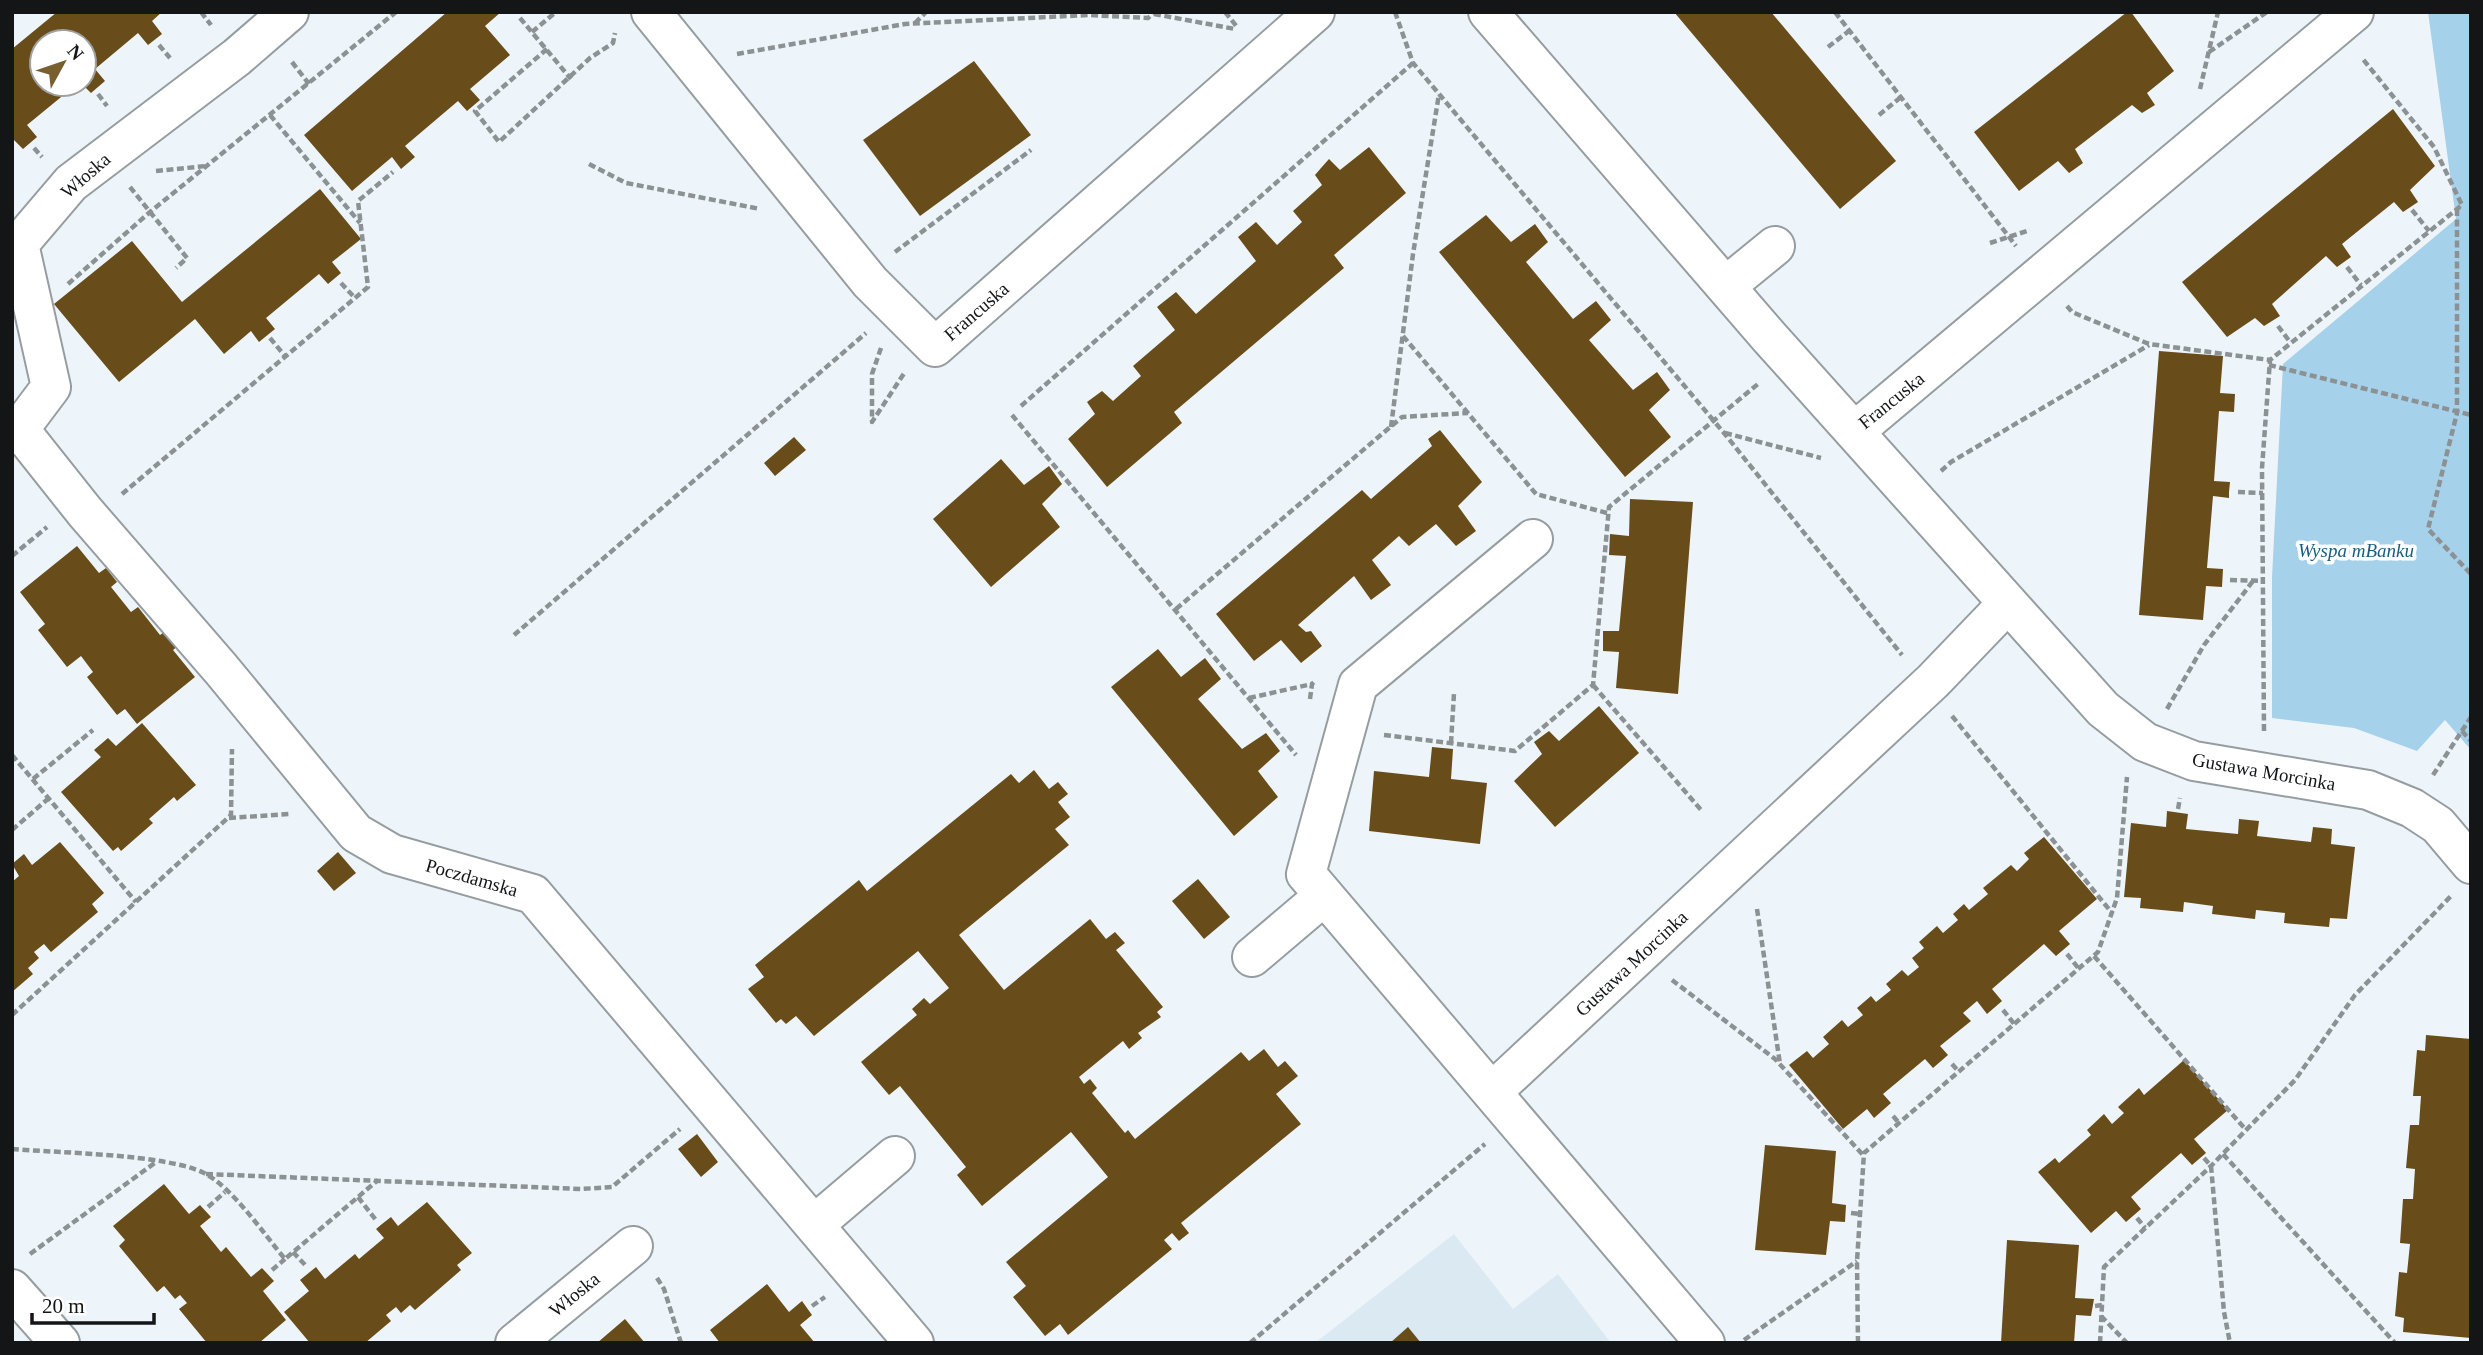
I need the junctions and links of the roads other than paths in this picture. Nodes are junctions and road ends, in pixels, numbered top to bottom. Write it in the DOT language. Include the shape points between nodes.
graph roads {
  1 [pos="289,12"];
  2 [pos="652,12"];
  3 [pos="1315,12"];
  4 [pos="1488,12"];
  5 [pos="2346,20"];
  6 [pos="1775,247"];
  7 [pos="1726,286"];
  8 [pos="17,431"];
  9 [pos="1857,433"];
  10 [pos="1533,539"];
  11 [pos="2006,605"];
  12 [pos="2462,879"];
  13 [pos="1324,896"];
  14 [pos="1252,957"];
  15 [pos="1503,1105"];
  16 [pos="895,1156"];
  17 [pos="815,1224"];
  18 [pos="633,1246"];
  19 [pos="18,1274"];
  20 [pos="60,1343"];
  21 [pos="515,1343"];
  22 [pos="914,1343"];
  23 [pos="1705,1343"];
  1 -- 8 [label="street, Włoska" via="111,167 71,183 19,244 51,387"];
  2 -- 3 [label="street, Francuska" via="817,219 935,347"];
  4 -- 7 [label="street, Francuska"];
  5 -- 9 [label="street, Francuska"];
  6 -- 7 [label="street"];
  7 -- 9 [label="street, Francuska"];
  8 -- 17 [label="street, Poczdamska" via="27,439 73,520 221,669 356,833 392,854 533,894"];
  9 -- 11 [label="street, Gustawa Morcinka"];
  10 -- 13 [label="street" via="1358,685 1306,874"];
  11 -- 12 [label="street, Gustawa Morcinka" via="2103,709 2145,742 2194,761 2368,790 2412,808 2438,825"];
  11 -- 15 [label="street, Gustawa Morcinka" via="1928,686 1646,950"];
  13 -- 14 [label="street"];
  13 -- 15 [label="street"];
  15 -- 23 [label="street"];
  16 -- 17 [label="street"];
  17 -- 22 [label="street, Poczdamska"];
  18 -- 21 [label="street, Włoska"];
  19 -- 20 [label="street"];
}
